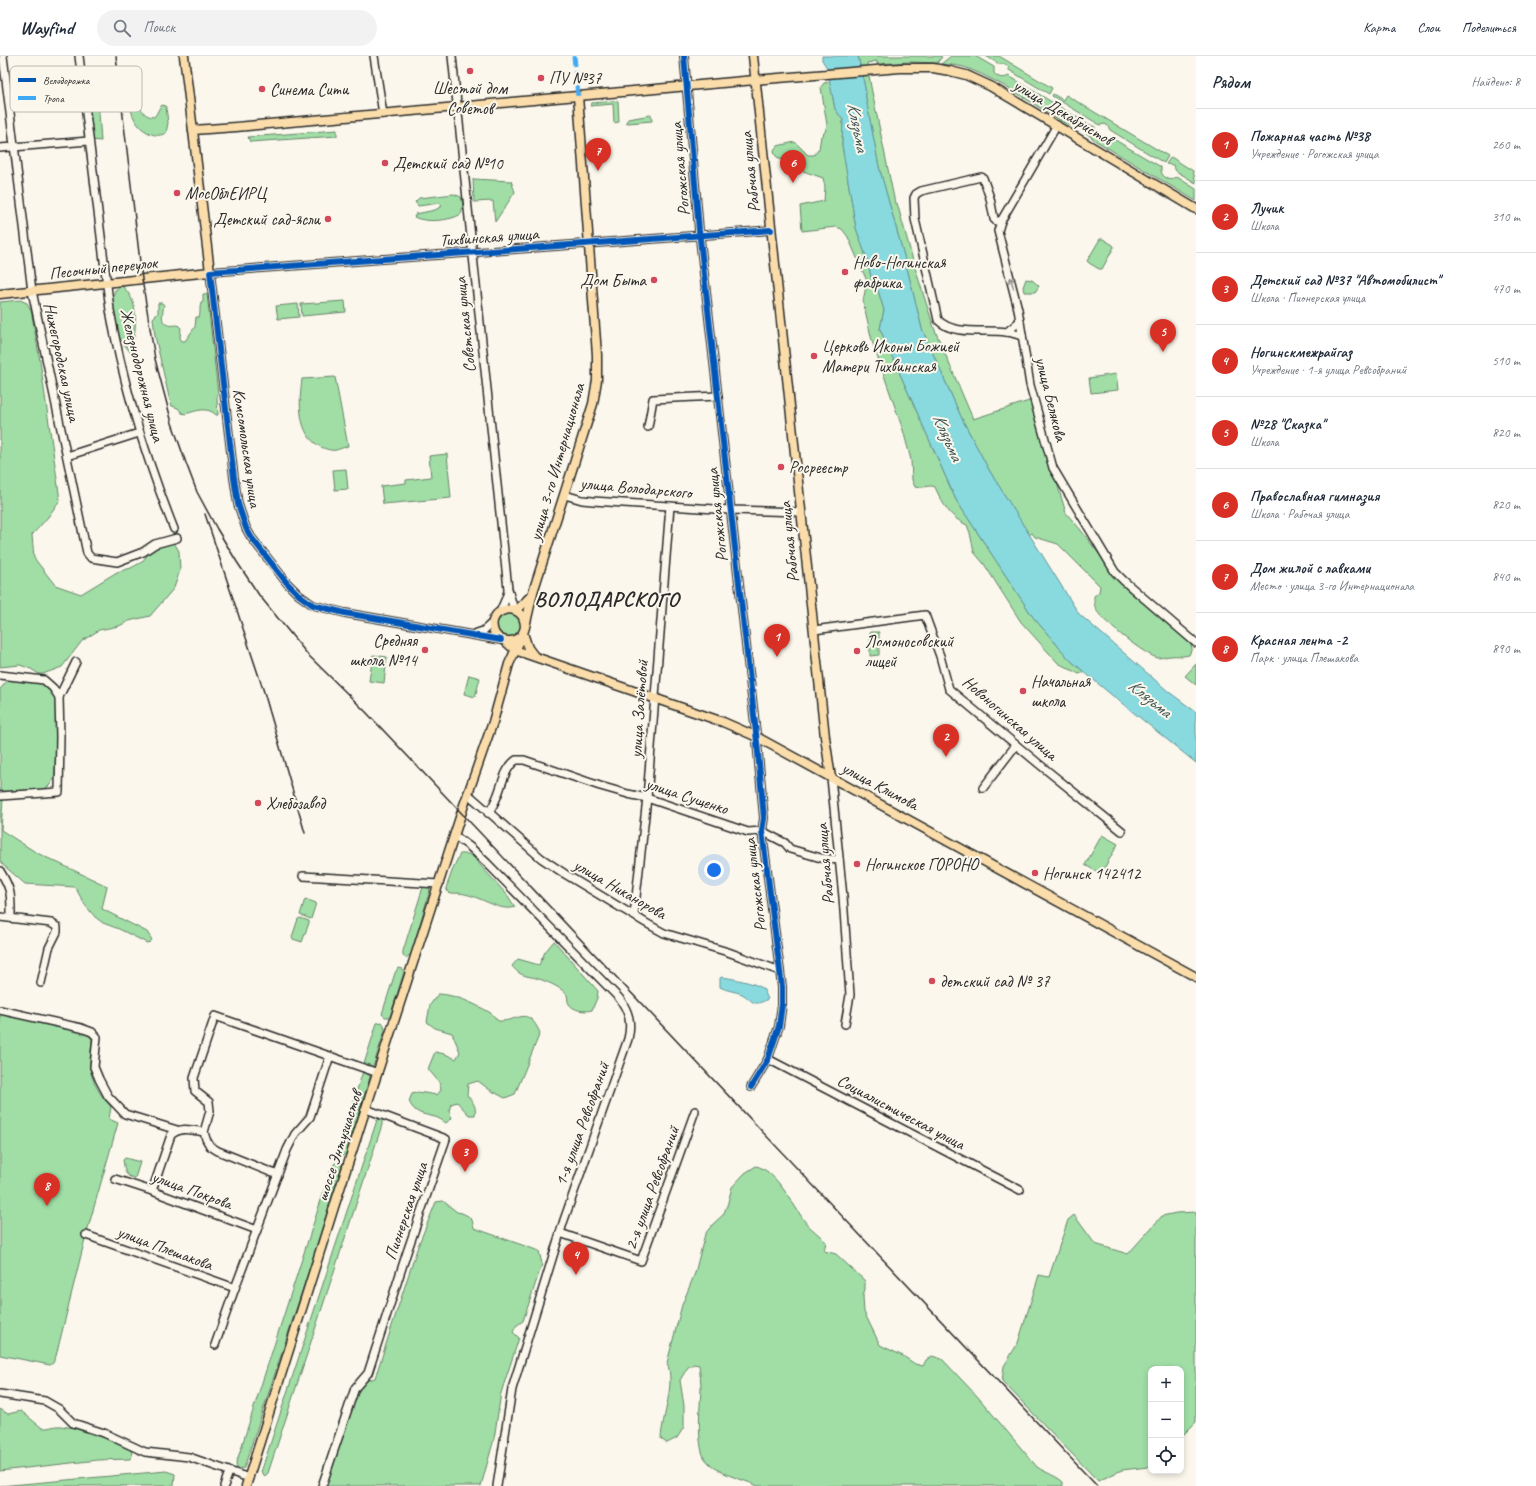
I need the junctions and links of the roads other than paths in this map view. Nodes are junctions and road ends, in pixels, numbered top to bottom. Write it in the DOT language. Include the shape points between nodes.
graph roads {
  1 [pos="3,56"];
  2 [pos="79,56"];
  3 [pos="184,56"];
  4 [pos="374,56"];
  5 [pos="452,56"];
  6 [pos="684,56"];
  7 [pos="753,56"];
  8 [pos="80,66"];
  9 [pos="755,80"];
  10 [pos="686,87"];
  11 [pos="578,96"];
  12 [pos="458,107"];
  13 [pos="86,112"];
  14 [pos="383,114"];
  15 [pos="1056,125"];
  16 [pos="193,130"];
  17 [pos="89,140"];
  18 [pos="14,146"];
  19 [pos="0,148"];
  20 [pos="1196,209"];
  21 [pos="1001,221"];
  22 [pos="771,230"];
  23 [pos="700,235"];
  24 [pos="589,243"];
  25 [pos="473,252"];
  26 [pos="210,272"];
  27 [pos="107,283"];
  28 [pos="32,291"];
  29 [pos="0,294"];
  30 [pos="1020,321"];
  31 [pos="1007,332"];
  32 [pos="1022,336"];
  33 [pos="718,396"];
  34 [pos="648,427"];
  35 [pos="139,433"];
  36 [pos="67,456"];
  37 [pos="565,495"];
  38 [pos="670,506"];
  39 [pos="730,510"];
  40 [pos="801,512"];
  41 [pos="174,529"];
  42 [pos="177,538"];
  43 [pos="508,591"];
  44 [pos="533,594"];
  45 [pos="514,610"];
  46 [pos="500,612"];
  47 [pos="492,622"];
  48 [pos="814,630"];
  49 [pos="523,632"];
  50 [pos="470,634"];
  51 [pos="504,641"];
  52 [pos="1196,643"];
  53 [pos="515,650"];
  54 [pos="534,656"];
  55 [pos="76,662"];
  56 [pos="509,664"];
  57 [pos="0,675"];
  58 [pos="59,697"];
  59 [pos="655,698"];
  60 [pos="756,736"];
  61 [pos="1016,745"];
  62 [pos="831,778"];
  63 [pos="983,788"];
  64 [pos="468,794"];
  65 [pos="0,796"];
  66 [pos="647,798"];
  67 [pos="488,813"];
  68 [pos="461,815"];
  69 [pos="762,831"];
  70 [pos="1122,831"];
  71 [pos="455,836"];
  72 [pos="839,860"];
  73 [pos="0,871"];
  74 [pos="303,876"];
  75 [pos="439,884"];
  76 [pos="634,915"];
  77 [pos="0,917"];
  78 [pos="11,918"];
  79 [pos="780,971"];
  80 [pos="1196,977"];
  81 [pos="41,982"];
  82 [pos="0,1010"];
  83 [pos="845,1024"];
  84 [pos="330,1056"];
  85 [pos="768,1059"];
  86 [pos="378,1073"];
  87 [pos="751,1087"];
  88 [pos="366,1109"];
  89 [pos="695,1112"];
  90 [pos="177,1130"];
  91 [pos="204,1132"];
  92 [pos="278,1175"];
  93 [pos="115,1179"];
  94 [pos="1020,1190"];
  95 [pos="152,1191"];
  96 [pos="257,1230"];
  97 [pos="560,1233"];
  98 [pos="86,1235"];
  99 [pos="235,1288"];
  100 [pos="215,1345"];
  101 [pos="0,1394"];
  102 [pos="229,1472"];
  103 [pos="248,1482"];
  104 [pos="224,1486"];
  105 [pos="322,1486"];
  106 [pos="497,1486"];
  1 -- 18 [label="street, Нижегородская улица"];
  2 -- 8 [label="street, Железнодорожная улица"];
  3 -- 16 [label="main road, Комсомольская улица"];
  4 -- 14 [label="street"];
  5 -- 12 [label="street, Советская улица"];
  6 -- 10 [label="street, Рогожская улица"];
  7 -- 9 [label="main road, Рабочая улица"];
  9 -- 10 [label="main road, улица Декабристов"];
  9 -- 15 [label="main road, улица Декабристов" via="933,68 961,74 990,86"];
  9 -- 22 [label="main road, Рабочая улица"];
  10 -- 11 [label="main road, улица Декабристов"];
  10 -- 23 [label="street, Рогожская улица"];
  11 -- 12 [label="main road, улица Декабристов"];
  11 -- 24 [label="main road, улица 3-го Интернационала"];
  12 -- 14 [label="main road, улица Декабристов"];
  12 -- 25 [label="street, Советская улица"];
  13 -- 17 [label="street, Железнодорожная улица"];
  14 -- 16 [label="main road, улица Декабристов"];
  15 -- 20 [label="main road, улица Декабристов"];
  15 -- 21 [label="street, улица Белякова"];
  16 -- 26 [label="main road, Комсомольская улица"];
  17 -- 18 [label="street"];
  17 -- 27 [label="street, Железнодорожная улица"];
  18 -- 19 [label="street"];
  18 -- 28 [label="street, Нижегородская улица"];
  30 -- 21 [label="street, улица Белякова, one-way" via="998,231"];
  21 -- 31 [label="street" via="994,219 990,198 981,177 921,192 914,198 915,220 938,320 949,328"];
  22 -- 23 [label="street, Тихвинская улица"];
  22 -- 40 [label="main road, Рабочая улица"];
  23 -- 24 [label="street, Тихвинская улица"];
  23 -- 33 [label="street, Рогожская улица"];
  24 -- 25 [label="street, Тихвинская улица"];
  24 -- 37 [label="main road, улица 3-го Интернационала" via="597,380 593,404"];
  25 -- 26 [label="street, Тихвинская улица"];
  25 -- 43 [label="street, Советская улица"];
  26 -- 27 [label="main road, Песочный переулок"];
  26 -- 50 [label="street, Комсомольская улица" via="236,493 251,537 287,583 299,596 313,605 345,613"];
  27 -- 28 [label="main road, Песочный переулок"];
  27 -- 35 [label="street, Железнодорожная улица" via="123,377"];
  28 -- 29 [label="main road, Песочный переулок"];
  28 -- 36 [label="street, Нижегородская улица"];
  30 -- 31 [label="street"];
  30 -- 32 [label="street, улица Белякова"];
  31 -- 32 [label="street"];
  32 -- 52 [label="street, улица Белякова" via="1030,385 1053,468 1115,572"];
  33 -- 34 [label="street" via="653,399"];
  33 -- 39 [label="street, Рогожская улица"];
  35 -- 36 [label="street"];
  35 -- 41 [label="street, Железнодорожная улица"];
  36 -- 42 [label="street, Нижегородская улица" via="87,553 91,558 117,562 143,552 155,544"];
  37 -- 38 [label="street, улица Володарского" via="582,500"];
  37 -- 44 [label="main road, улица 3-го Интернационала"];
  38 -- 39 [label="street, улица Володарского"];
  38 -- 59 [label="street, улица Залётовой"];
  39 -- 40 [label="street, улица Володарского"];
  39 -- 60 [label="street, Рогожская улица"];
  40 -- 48 [label="main road, Рабочая улица"];
  43 -- 45 [label="street, Советская улица"];
  43 -- 46 [label="street, Советская улица"];
  44 -- 45 [label="main road, улица 3-го Интернационала"];
  44 -- 49 [label="main road, улица 3-го Интернационала"];
  45 -- 46 [label="main road"];
  45 -- 49 [label="main road" via="523,617"];
  46 -- 47 [label="main road"];
  47 -- 50 [label="street" via="483,631"];
  47 -- 51 [label="main road" via="493,630"];
  48 -- 61 [label="street, Новоногинская улица" via="925,614 950,688"];
  48 -- 62 [label="main road, Рабочая улица"];
  49 -- 51 [label="main road" via="513,641"];
  49 -- 53 [label="main road, улица 3-го Интернационала"];
  49 -- 54 [label="main road" via="528,648"];
  50 -- 51 [label="street, Комсомольская улица"];
  51 -- 53 [label="main road"];
  51 -- 56 [label="main road" via="510,654"];
  53 -- 54 [label="main road, улица Климова"];
  53 -- 56 [label="main road, улица 3-го Интернационала"];
  54 -- 59 [label="main road, улица Климова"];
  55 -- 58 [label="street"];
  56 -- 64 [label="main road, улица 3-го Интернационала" via="493,722"];
  57 -- 58 [label="street" via="44,680"];
  58 -- 65 [label="street" via="58,792"];
  59 -- 60 [label="main road, улица Климова"];
  59 -- 66 [label="street, улица Залётовой"];
  60 -- 62 [label="main road, улица Климова"];
  60 -- 69 [label="street, Рогожская улица" via="764,818"];
  61 -- 63 [label="street"];
  61 -- 70 [label="street, Новоногинская улица"];
  62 -- 72 [label="street, Рабочая улица"];
  62 -- 80 [label="main road, улица Климова"];
  64 -- 67 [label="street, улица Никанорова"];
  64 -- 68 [label="main road, улица 3-го Интернационала"];
  66 -- 67 [label="street, улица Сущенко" via="600,786 524,760 516,760 509,768 497,800"];
  66 -- 69 [label="street, улица Сущенко" via="748,832"];
  66 -- 76 [label="street, улица Залётовой"];
  67 -- 76 [label="street, улица Никанорова" via="541,858"];
  68 -- 71 [label="main road, шоссе Энтузиастов"];
  69 -- 72 [label="street, улица Сущенко" via="785,843 790,849"];
  69 -- 79 [label="street, Рогожская улица"];
  71 -- 75 [label="main road, шоссе Энтузиастов"];
  71 -- 97 [label="street, 1-я улица Ревсобраний" via="487,863 598,976 622,1002 629,1015 631,1026 628,1040"];
  72 -- 83 [label="street, Рабочая улица" via="850,995"];
  73 -- 78 [label="street" via="11,894"];
  74 -- 75 [label="street"];
  75 -- 86 [label="main road, шоссе Энтузиастов"];
  76 -- 79 [label="street, улица Никанорова" via="664,933"];
  77 -- 78 [label="street"];
  78 -- 81 [label="street" via="51,923 56,927 57,932"];
  79 -- 85 [label="street, Рогожская улица" via="782,987 779,1026"];
  82 -- 90 [label="street" via="92,1032 97,1037 94,1066 108,1096 126,1114"];
  84 -- 86 [label="street"];
  84 -- 91 [label="street" via="215,1016 194,1078 195,1091 209,1102 210,1111"];
  84 -- 92 [label="street" via="310,1117 295,1134"];
  85 -- 87 [label="street, Рогожская улица"];
  85 -- 94 [label="street, Социалистическая улица"];
  86 -- 88 [label="main road, шоссе Энтузиастов"];
  88 -- 103 [label="main road, шоссе Энтузиастов"];
  88 -- 105 [label="street, Пионерская улица" via="446,1139 368,1373 355,1388"];
  89 -- 97 [label="street, 2-я улица Ревсобраний" via="641,1261"];
  90 -- 91 [label="street"];
  90 -- 95 [label="street" via="171,1135"];
  91 -- 92 [label="street" via="210,1146"];
  92 -- 96 [label="street"];
  93 -- 95 [label="street, улица Покрова"];
  95 -- 96 [label="street, улица Покрова"];
  96 -- 99 [label="street"];
  97 -- 106 [label="street, 1-я улица Ревсобраний" via="512,1389"];
  98 -- 99 [label="street, улица Плешакова"];
  99 -- 100 [label="street"];
  101 -- 102 [label="street" via="45,1402 59,1409 73,1423 104,1433 145,1452 189,1457"];
  102 -- 103 [label="street"];
  102 -- 104 [label="street"];
}
